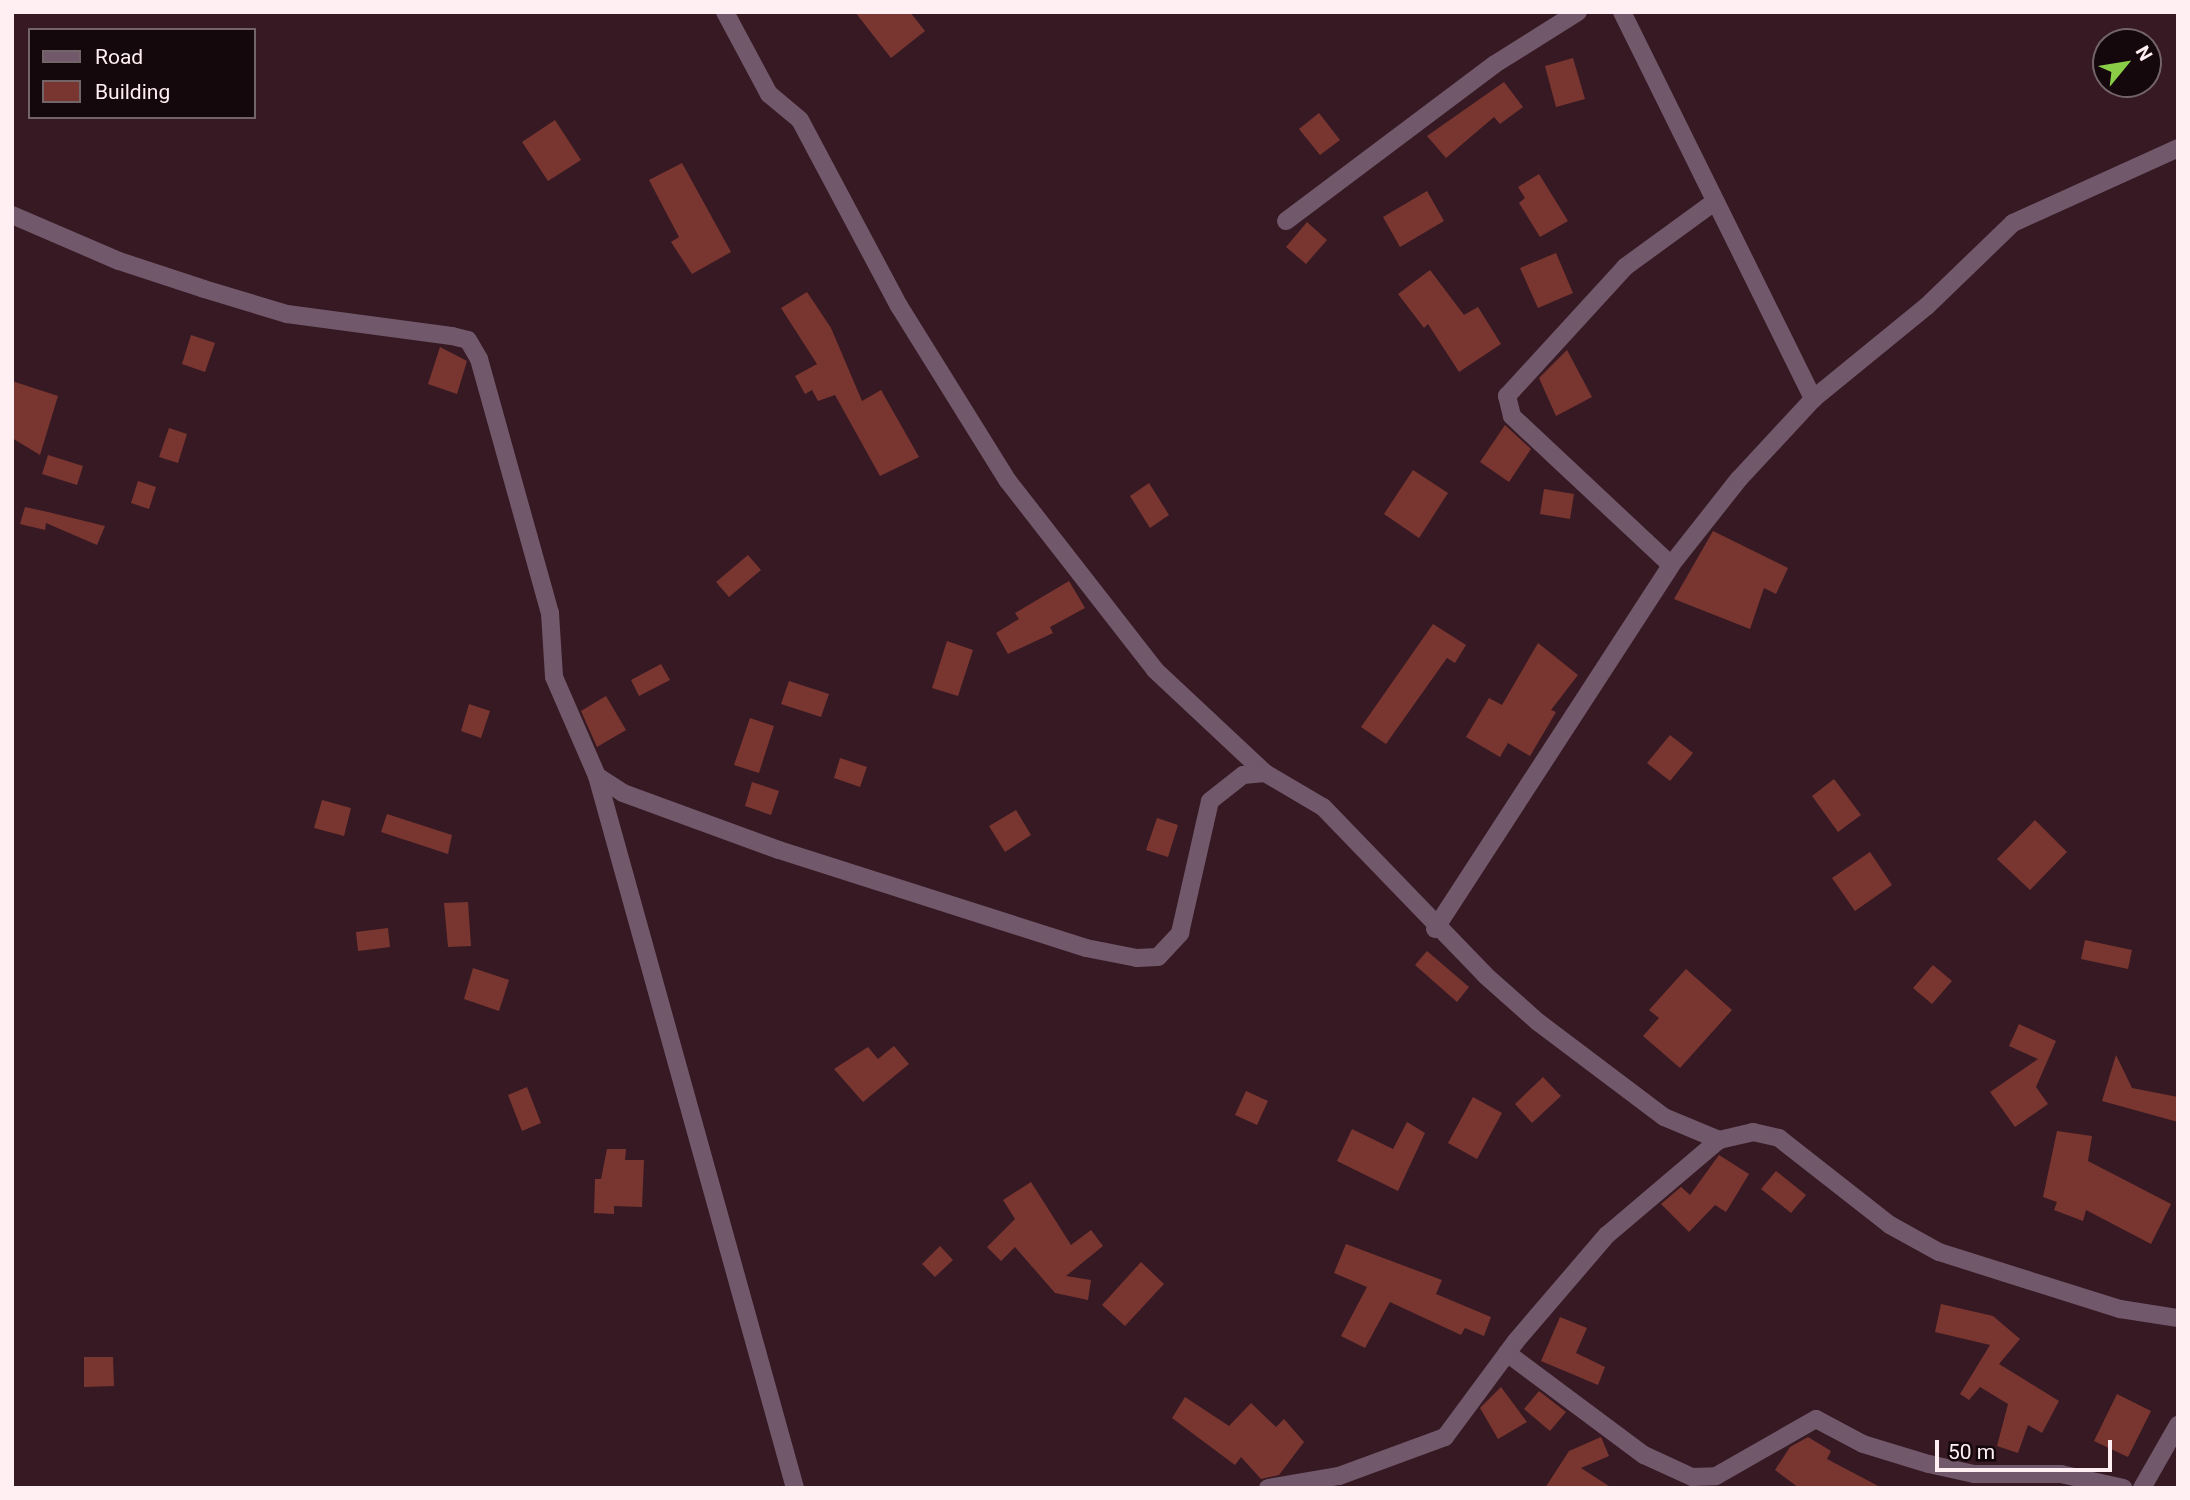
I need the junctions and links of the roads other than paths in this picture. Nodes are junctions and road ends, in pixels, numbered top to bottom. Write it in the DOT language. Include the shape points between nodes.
graph roads {
  1 [pos="725,12"];
  2 [pos="1578,12"];
  3 [pos="1622,12"];
  4 [pos="2178,148"];
  5 [pos="1714,202"];
  6 [pos="12,215"];
  7 [pos="1286,220"];
  8 [pos="1813,399"];
  9 [pos="1671,565"];
  10 [pos="1265,773"];
  11 [pos="597,776"];
  12 [pos="1436,929"];
  13 [pos="1719,1140"];
  14 [pos="2178,1318"];
  15 [pos="1507,1353"];
  16 [pos="2178,1425"];
  17 [pos="795,1488"];
  18 [pos="1268,1488"];
  19 [pos="2123,1488"];
  20 [pos="2142,1488"];
  1 -- 10 [label="street" via="769,94 800,120 899,306 1008,481 1155,670"];
  2 -- 7 [label="street" via="1495,64"];
  3 -- 5 [label="street"];
  4 -- 8 [label="street" via="2013,223 1927,306"];
  5 -- 8 [label="street"];
  5 -- 9 [label="street" via="1625,267 1507,396 1512,416"];
  6 -- 11 [label="street" via="119,261 287,314 468,340 479,359 550,613 554,677"];
  8 -- 9 [label="street" via="1739,479"];
  9 -- 12 [label="street"];
  10 -- 11 [label="street" via="1242,775 1210,801 1180,933 1158,957 1137,958 1086,948 779,850 623,793"];
  10 -- 12 [label="street" via="1294,785 1361,841"];
  11 -- 17 [label="street"];
  12 -- 13 [label="street" via="1538,1022 1664,1116"];
  13 -- 14 [label="street" via="1753,1132 1779,1138 1890,1225 1939,1252 2120,1309"];
  13 -- 15 [label="street" via="1633,1208"];
  15 -- 18 [label="street" via="1445,1437 1339,1476"];
  15 -- 19 [label="street" via="1644,1455 1692,1477 1705,1479 1733,1468 1816,1419 1863,1444 1929,1464 1974,1474 2061,1474"];
  16 -- 20 [label="street"];
}
